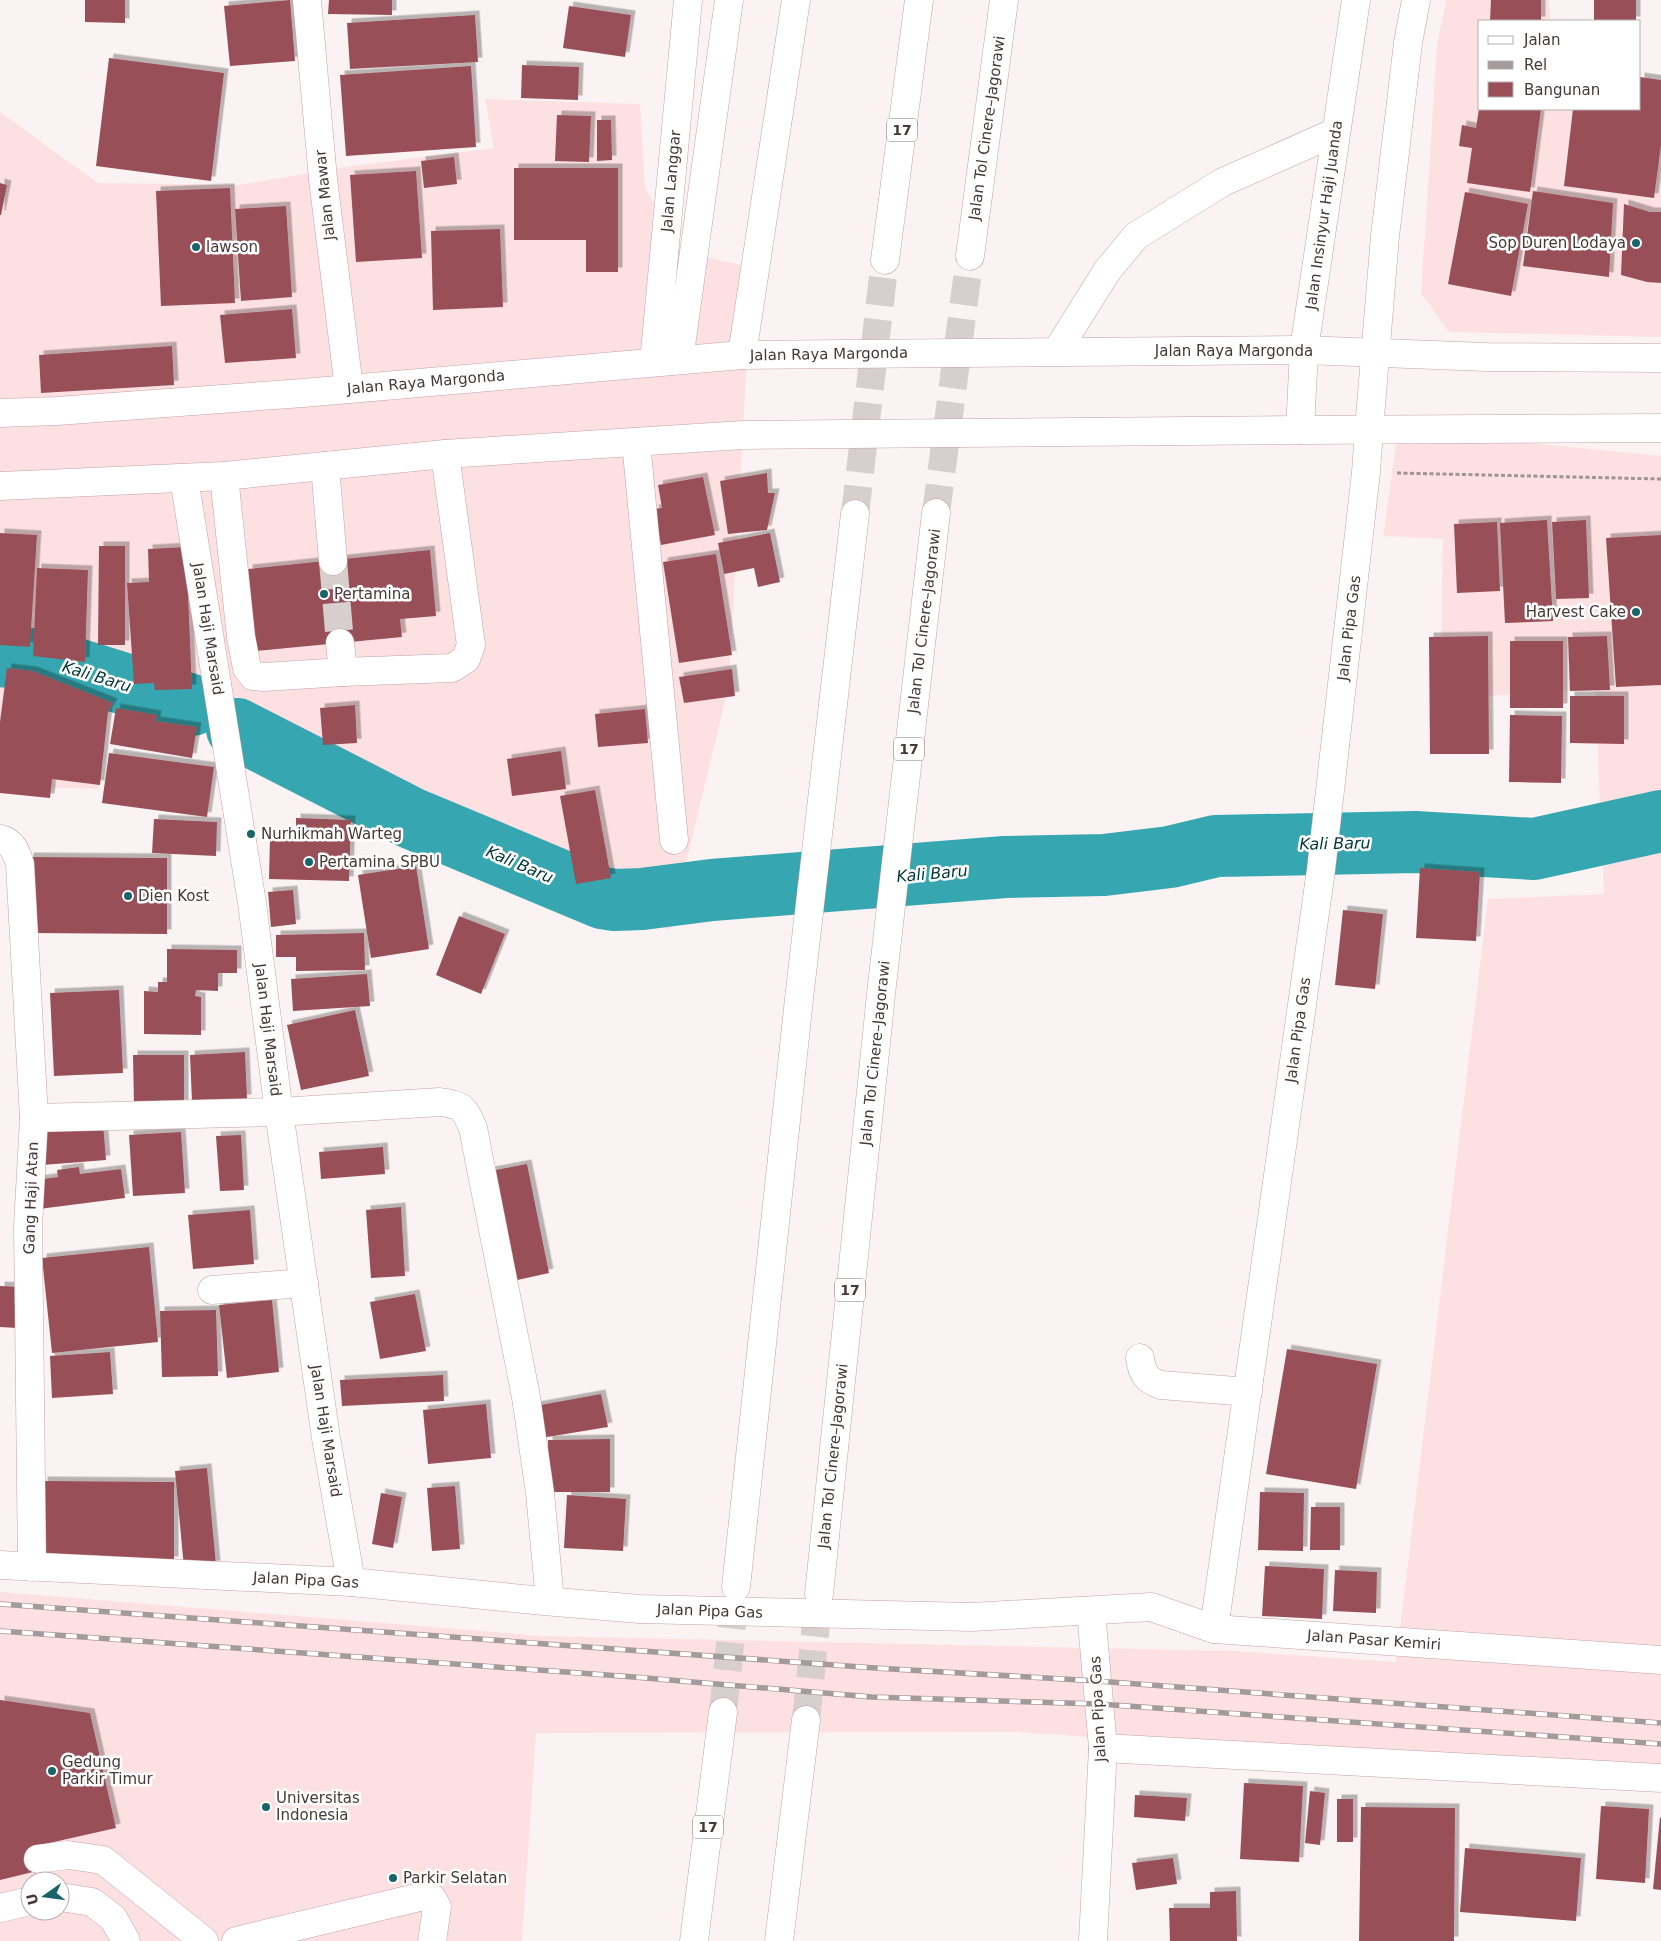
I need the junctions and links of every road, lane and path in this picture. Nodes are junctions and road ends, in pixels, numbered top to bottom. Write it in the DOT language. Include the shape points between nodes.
graph roads {
  1 [pos="307,0"];
  2 [pos="688,0"];
  3 [pos="729,0"];
  4 [pos="796,0"];
  5 [pos="919,0"];
  6 [pos="1356,0"];
  7 [pos="1416,0"];
  8 [pos="1004,5"];
  9 [pos="1336,132"];
  10 [pos="970,256"];
  11 [pos="885,260"];
  12 [pos="1304,350"];
  13 [pos="1058,351"];
  14 [pos="1374,353"];
  15 [pos="742,355"];
  16 [pos="1661,358"];
  17 [pos="667,361"];
  18 [pos="349,388"];
  19 [pos="0,413"];
  20 [pos="1660,428"];
  21 [pos="1300,430"];
  22 [pos="1369,430"];
  23 [pos="636,442"];
  24 [pos="445,454"];
  25 [pos="325,466"];
  26 [pos="1366,472"];
  27 [pos="224,476"];
  28 [pos="184,478"];
  29 [pos="1661,479"];
  30 [pos="0,486"];
  31 [pos="936,513"];
  32 [pos="855,514"];
  33 [pos="333,561"];
  34 [pos="340,643"];
  35 [pos="343,672"];
  36 [pos="0,839"];
  37 [pos="674,840"];
  38 [pos="279,1112"];
  39 [pos="34,1118"];
  40 [pos="304,1283"];
  41 [pos="212,1290"];
  42 [pos="1140,1358"];
  43 [pos="1248,1392"];
  44 [pos="0,1565"];
  45 [pos="32,1567"];
  46 [pos="351,1582"];
  47 [pos="736,1586"];
  48 [pos="819,1594"];
  49 [pos="550,1601"];
  50 [pos="1091,1611"];
  51 [pos="1214,1629"];
  52 [pos="1661,1660"];
  53 [pos="723,1712"];
  54 [pos="806,1720"];
  55 [pos="1103,1748"];
  56 [pos="1661,1778"];
  57 [pos="38,1859"];
  58 [pos="70,1899"];
  59 [pos="20,1903"];
  60 [pos="0,1908"];
  61 [pos="126,1941"];
  62 [pos="204,1941"];
  63 [pos="236,1941"];
  64 [pos="432,1941"];
  65 [pos="694,1941"];
  66 [pos="779,1941"];
  67 [pos="1093,1941"];
  1 -- 18 [label="main road, Jalan Mawar" via="324,188"];
  2 -- 17 [label="main road, Jalan Langgar"];
  3 -- 17 [label="main road"];
  4 -- 15 [label="main road"];
  5 -- 11 [label="main road, 17"];
  6 -- 9 [label="main road, Jalan Insinyur Haji Juanda"];
  7 -- 14 [label="main road" via="1385,236"];
  8 -- 10 [label="main road, Jalan Tol Cinere–Jagorawi"];
  9 -- 12 [label="main road, Jalan Insinyur Haji Juanda"];
  9 -- 13 [label="main road" via="1223,182 1136,236 1107,272"];
  12 -- 13 [label="main road, Jalan Raya Margonda"];
  12 -- 14 [label="main road, Jalan Raya Margonda"];
  12 -- 21 [label="main road, Jalan Insinyur Haji Juanda"];
  13 -- 15 [label="main road, Jalan Raya Margonda"];
  14 -- 16 [label="main road, Jalan Raya Margonda"];
  14 -- 22 [label="main road"];
  15 -- 17 [label="main road, Jalan Raya Margonda"];
  17 -- 18 [label="main road, Jalan Raya Margonda"];
  18 -- 19 [label="main road, Jalan Raya Margonda"];
  20 -- 22 [label="main road"];
  21 -- 22 [label="main road"];
  21 -- 23 [label="main road" via="743,435"];
  22 -- 26 [label="main road, Jalan Pipa Gas"];
  23 -- 24 [label="main road"];
  23 -- 37 [label="main road"];
  24 -- 25 [label="main road"];
  24 -- 35 [label="main road" via="471,645 466,659 452,668"];
  25 -- 27 [label="main road"];
  25 -- 33 [label="main road"];
  26 -- 29 [label="path"];
  26 -- 43 [label="main road, Jalan Pipa Gas" via="1321,870"];
  27 -- 28 [label="main road"];
  27 -- 35 [label="main road" via="247,668 253,676 264,677"];
  28 -- 30 [label="main road"];
  28 -- 38 [label="main road, Jalan Haji Marsaid" via="252,903"];
  31 -- 48 [label="main road, Jalan Tol Cinere–Jagorawi / 17" via="882,985"];
  32 -- 47 [label="main road"];
  34 -- 35 [label="main road"];
  36 -- 39 [label="main road, Gang Haji Atan" via="15,849 20,864"];
  38 -- 39 [label="main road"];
  38 -- 40 [label="main road, Jalan Haji Marsaid"];
  38 -- 49 [label="main road" via="440,1102 457,1104 467,1113 473,1128 526,1397 540,1493"];
  39 -- 45 [label="main road, Gang Haji Atan" via="28,1226"];
  40 -- 41 [label="main road"];
  40 -- 46 [label="main road, Jalan Haji Marsaid"];
  42 -- 43 [label="main road" via="1142,1372 1150,1382"];
  43 -- 51 [label="main road, Jalan Pipa Gas"];
  44 -- 45 [label="main road, Jalan Pipa Gas"];
  45 -- 46 [label="main road, Jalan Pipa Gas"];
  46 -- 49 [label="main road, Jalan Pipa Gas"];
  49 -- 50 [label="main road, Jalan Pipa Gas" via="640,1609 962,1617"];
  50 -- 51 [label="main road, Jalan Pasar Kemiri" via="1151,1607"];
  50 -- 55 [label="main road, Jalan Pipa Gas"];
  51 -- 52 [label="main road, Jalan Pasar Kemiri"];
  53 -- 65 [label="main road, 17"];
  54 -- 66 [label="main road"];
  55 -- 56 [label="main road"];
  55 -- 67 [label="main road, Jalan Pipa Gas"];
  57 -- 62 [label="main road" via="68,1855 104,1860"];
  58 -- 61 [label="main road" via="92,1902 113,1918"];
  59 -- 60 [label="main road"];
  63 -- 64 [label="main road" via="424,1896 432,1898 437,1907"];
}
